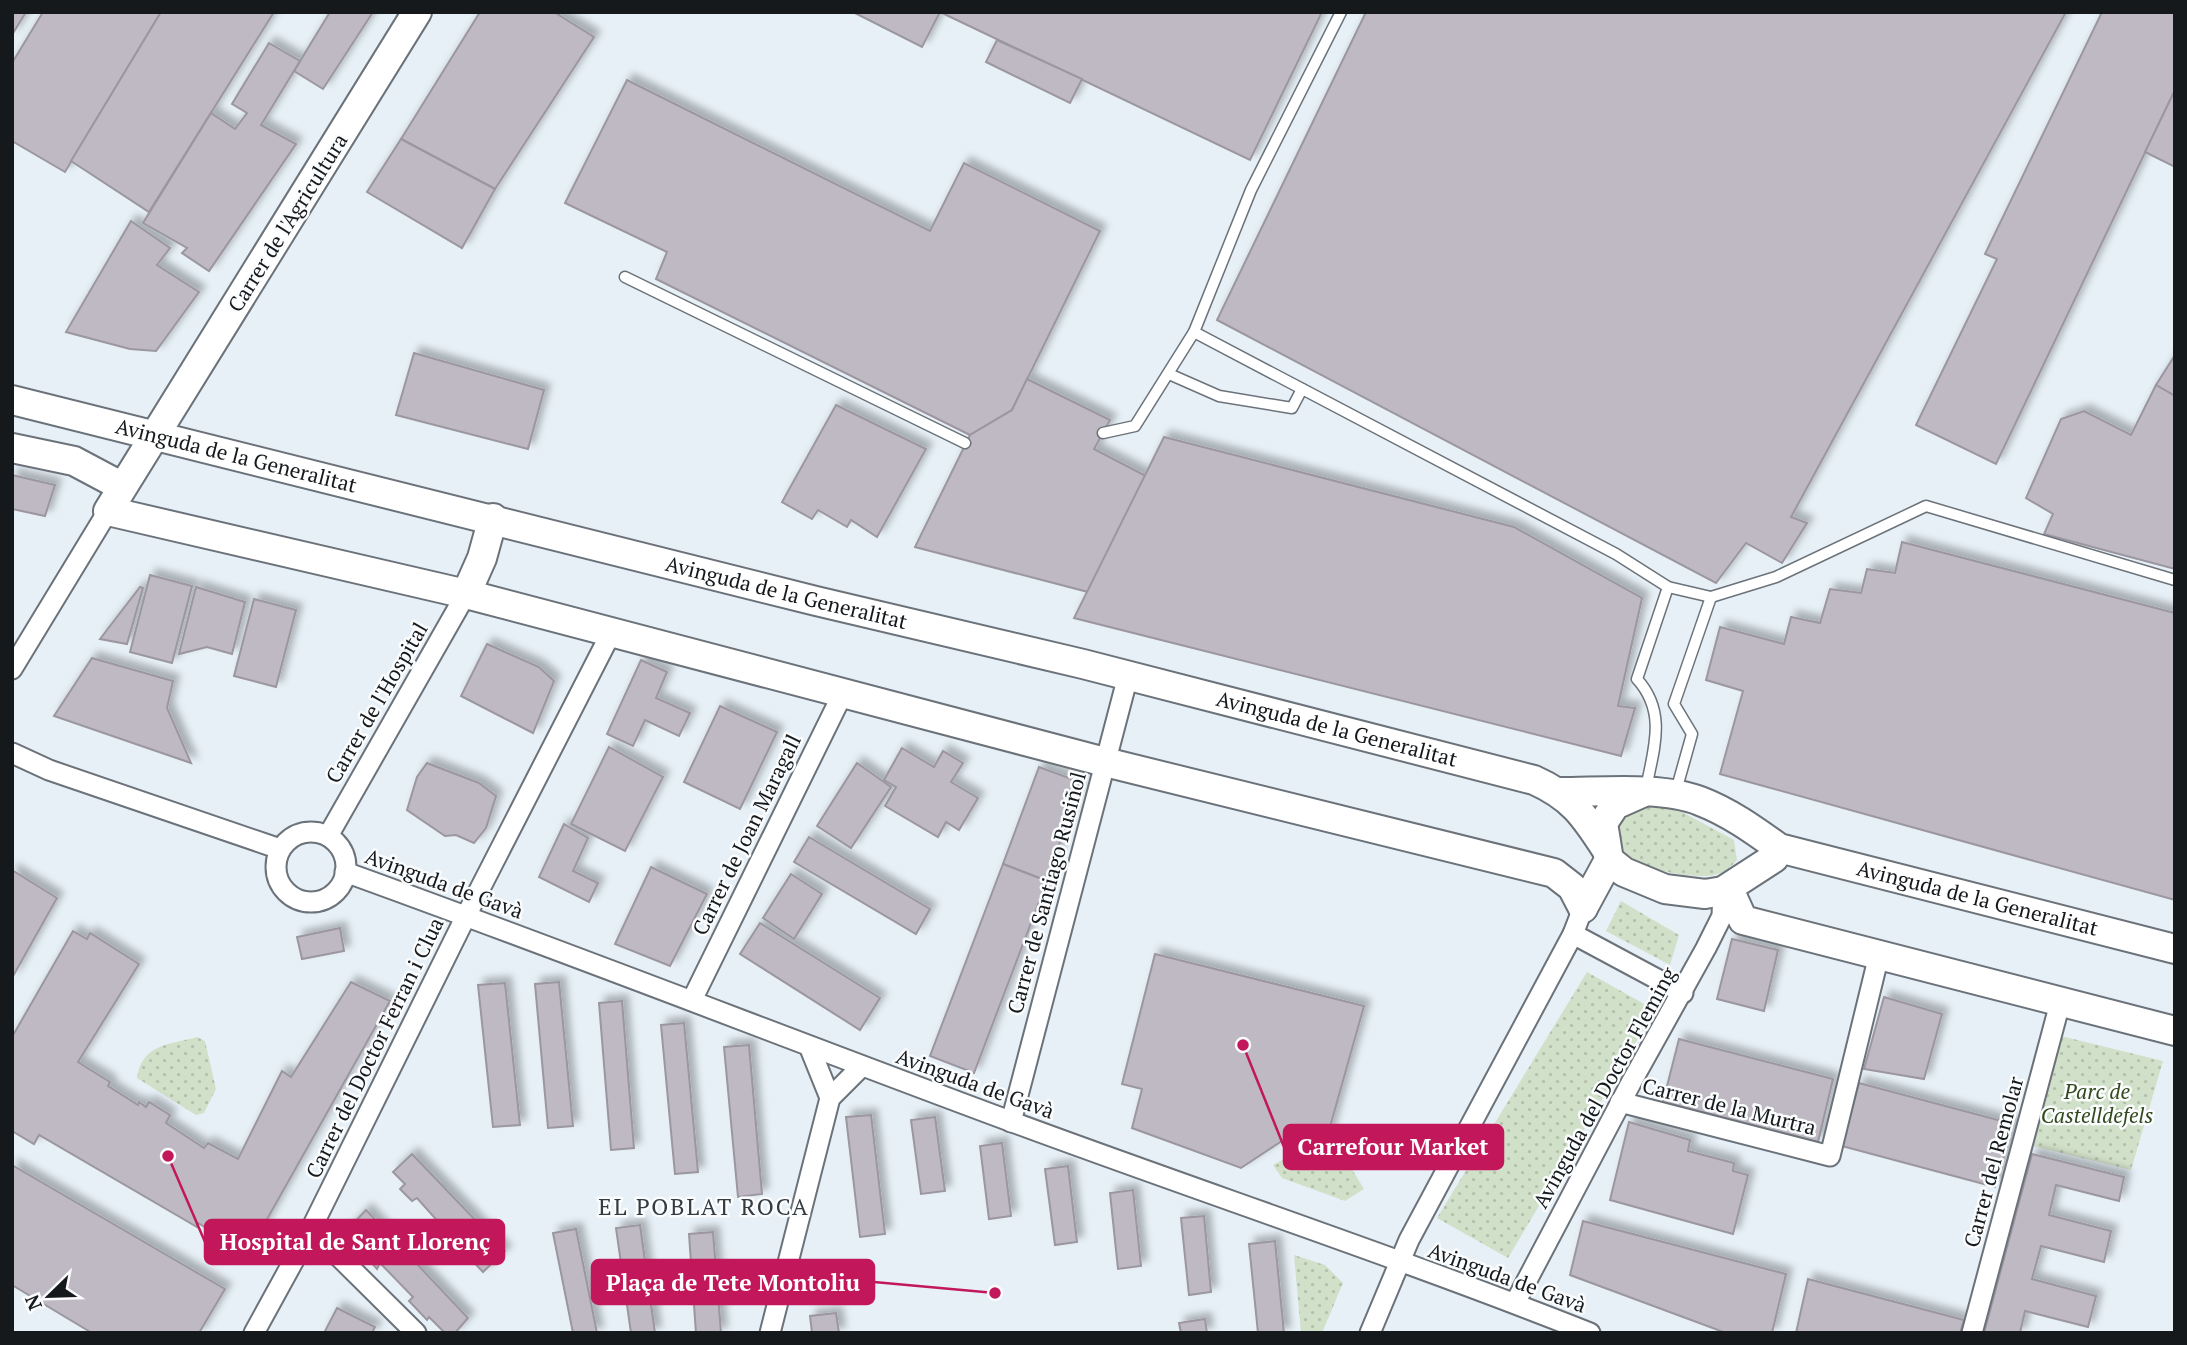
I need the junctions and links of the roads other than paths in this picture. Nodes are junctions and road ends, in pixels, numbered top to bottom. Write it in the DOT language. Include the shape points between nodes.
graph roads {
  1 [pos="417,12"];
  2 [pos="1341,12"];
  3 [pos="625,277"];
  4 [pos="1194,332"];
  5 [pos="1169,374"];
  6 [pos="1302,389"];
  7 [pos="12,400"];
  8 [pos="1103,433"];
  9 [pos="158,434"];
  10 [pos="965,443"];
  11 [pos="12,447"];
  12 [pos="121,486"];
  13 [pos="108,510"];
  14 [pos="493,518"];
  15 [pos="2175,580"];
  16 [pos="1668,587"];
  17 [pos="466,594"];
  18 [pos="1710,597"];
  19 [pos="611,633"];
  20 [pos="12,669"];
  21 [pos="1128,676"];
  22 [pos="844,691"];
  23 [pos="12,754"];
  24 [pos="1105,762"];
  25 [pos="1560,792"];
  26 [pos="1643,793"];
  27 [pos="1675,795"];
  28 [pos="1738,819"];
  29 [pos="328,836"];
  30 [pos="1779,848"];
  31 [pos="280,849"];
  32 [pos="1608,855"];
  33 [pos="345,872"];
  34 [pos="1733,886"];
  35 [pos="466,916"];
  36 [pos="1578,921"];
  37 [pos="2175,949"];
  38 [pos="1879,956"];
  39 [pos="1683,993"];
  40 [pos="692,1000"];
  41 [pos="2060,1003"];
  42 [pos="2175,1031"];
  43 [pos="809,1046"];
  44 [pos="862,1066"];
  45 [pos="830,1098"];
  46 [pos="1620,1102"];
  47 [pos="1012,1122"];
  48 [pos="311,1229"];
  49 [pos="1400,1263"];
  50 [pos="1515,1303"];
  51 [pos="254,1333"];
  52 [pos="416,1333"];
  53 [pos="770,1333"];
  54 [pos="1370,1333"];
  55 [pos="1590,1333"];
  56 [pos="1972,1333"];
  1 -- 9 [label="street, Carrer de l'Agricultura"];
  2 -- 4 [label="lane" via="1251,190"];
  3 -- 10 [label="lane"];
  4 -- 5 [label="lane"];
  4 -- 6 [label="lane"];
  5 -- 6 [label="lane" via="1219,396 1292,408"];
  5 -- 8 [label="lane" via="1135,426"];
  6 -- 16 [label="lane" via="1616,554"];
  7 -- 9 [label="street, Avinguda de la Generalitat"];
  9 -- 12 [label="street, Carrer de l'Agricultura"];
  9 -- 14 [label="street, Avinguda de la Generalitat"];
  11 -- 12 [label="street" via="74,461"];
  12 -- 13 [label="street, Carrer de l'Agricultura"];
  13 -- 17 [label="street"];
  13 -- 20 [label="street"];
  14 -- 17 [label="street"];
  14 -- 21 [label="street, Avinguda de la Generalitat"];
  15 -- 18 [label="lane" via="1926,506 1776,577"];
  16 -- 18 [label="lane"];
  16 -- 26 [label="lane" via="1637,679 1651,694 1657,730"];
  17 -- 19 [label="street"];
  17 -- 29 [label="street, Carrer de l'Hospital"];
  18 -- 27 [label="lane" via="1674,704 1692,734"];
  19 -- 22 [label="street"];
  19 -- 35 [label="street, Carrer del Doctor Ferran i Clua"];
  21 -- 24 [label="street, Carrer de Santiago Rusiñol"];
  21 -- 25 [label="street, Avinguda de la Generalitat" via="1436,753 1534,780"];
  22 -- 24 [label="street"];
  22 -- 40 [label="street, Carrer de Joan Maragall"];
  23 -- 31 [label="street"];
  24 -- 36 [label="street" via="1554,873 1572,887"];
  24 -- 47 [label="street, Carrer de Santiago Rusiñol"];
  25 -- 26 [label="street"];
  25 -- 32 [label="street" via="1585,817"];
  26 -- 27 [label="street"];
  26 -- 32 [label="street" via="1615,805 1603,823"];
  27 -- 28 [label="street" via="1699,800"];
  28 -- 30 [label="street"];
  28 -- 34 [label="street" via="1757,843 1756,862"];
  29 -- 31 [label="street" via="316,832 296,835"];
  29 -- 33 [label="street" via="343,853"];
  30 -- 34 [label="street" via="1774,858"];
  30 -- 37 [label="street, Avinguda de la Generalitat"];
  31 -- 33 [label="street" via="277,876 297,899 325,898 336,891"];
  32 -- 34 [label="street" via="1624,873 1665,889 1705,894"];
  32 -- 36 [label="street"];
  33 -- 35 [label="street, Avinguda de Gavà"];
  34 -- 38 [label="street" via="1743,920"];
  34 -- 39 [label="street, Avinguda del Doctor Fleming"];
  35 -- 40 [label="street, Avinguda de Gavà"];
  35 -- 48 [label="street, Carrer del Doctor Ferran i Clua"];
  36 -- 39 [label="street"];
  36 -- 49 [label="street"];
  38 -- 41 [label="street"];
  38 -- 46 [label="street, Carrer de la Murtra" via="1830,1156"];
  39 -- 46 [label="street, Avinguda del Doctor Fleming"];
  40 -- 43 [label="street, Avinguda de Gavà"];
  41 -- 42 [label="street"];
  41 -- 56 [label="street, Carrer del Remolar"];
  43 -- 44 [label="street, Avinguda de Gavà"];
  43 -- 45 [label="street"];
  44 -- 45 [label="street"];
  44 -- 47 [label="street, Avinguda de Gavà"];
  45 -- 53 [label="street"];
  46 -- 50 [label="street, Avinguda del Doctor Fleming"];
  47 -- 49 [label="street, Avinguda de Gavà"];
  48 -- 51 [label="street, Carrer del Doctor Ferran i Clua"];
  48 -- 52 [label="street"];
  49 -- 50 [label="street, Avinguda de Gavà"];
  49 -- 54 [label="street"];
  50 -- 55 [label="street, Avinguda de Gavà"];
}
